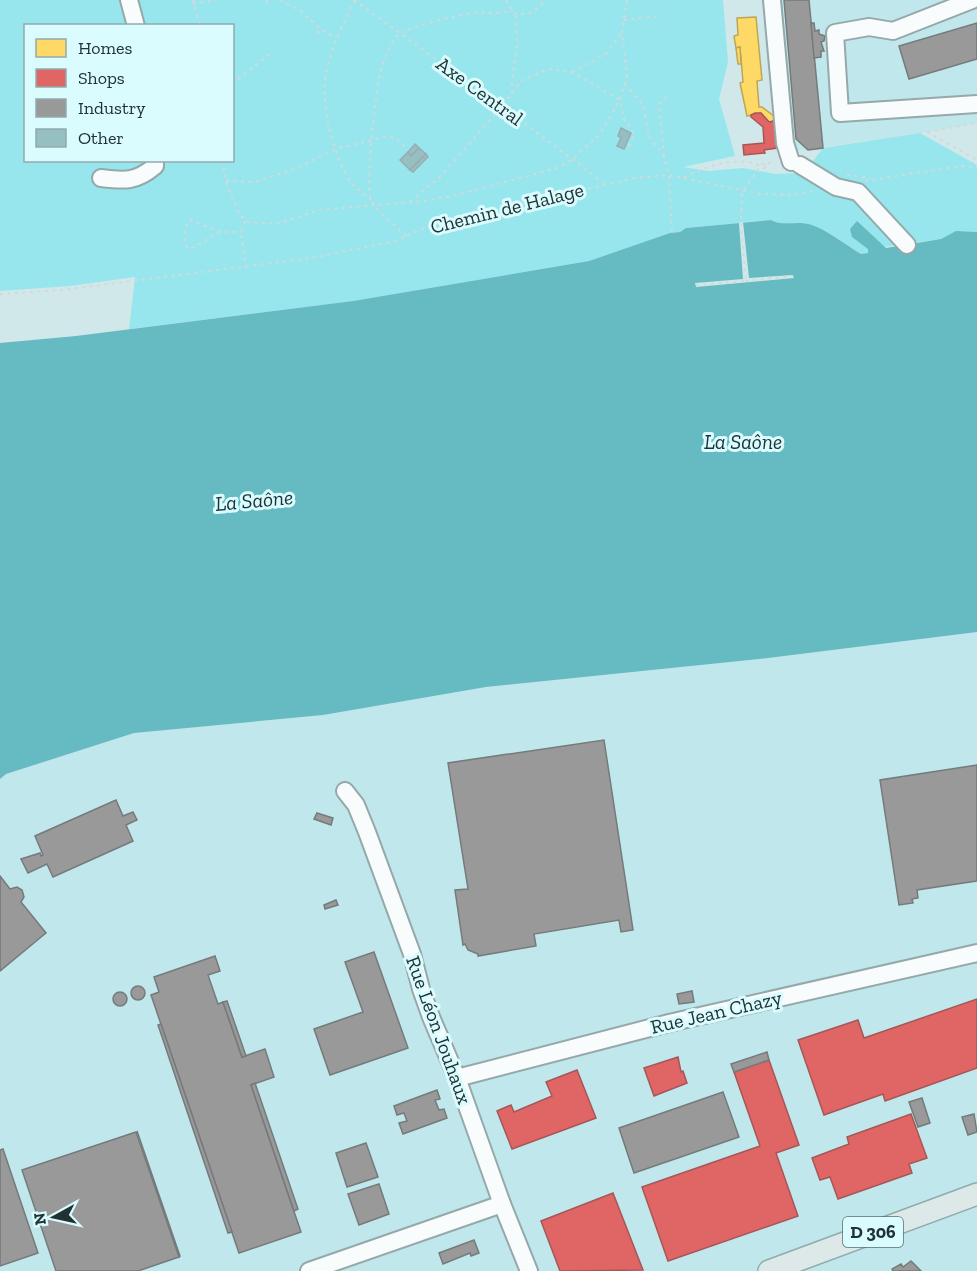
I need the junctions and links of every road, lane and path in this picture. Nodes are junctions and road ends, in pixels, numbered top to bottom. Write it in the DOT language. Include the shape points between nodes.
graph roads {
  1 [pos="129,0"];
  2 [pos="217,0"];
  3 [pos="280,0"];
  4 [pos="354,0"];
  5 [pos="506,0"];
  6 [pos="544,0"];
  7 [pos="627,0"];
  8 [pos="772,0"];
  9 [pos="972,0"];
  10 [pos="193,2"];
  11 [pos="513,10"];
  12 [pos="516,14"];
  13 [pos="657,16"];
  14 [pos="624,20"];
  15 [pos="135,24"];
  16 [pos="199,24"];
  17 [pos="322,30"];
  18 [pos="622,32"];
  19 [pos="317,33"];
  20 [pos="400,33"];
  21 [pos="336,38"];
  22 [pos="271,53"];
  23 [pos="572,72"];
  24 [pos="234,82"];
  25 [pos="625,84"];
  26 [pos="512,93"];
  27 [pos="666,97"];
  28 [pos="620,100"];
  29 [pos="977,104"];
  30 [pos="502,106"];
  31 [pos="977,123"];
  32 [pos="372,140"];
  33 [pos="405,147"];
  34 [pos="629,147"];
  35 [pos="335,149"];
  36 [pos="663,156"];
  37 [pos="573,159"];
  38 [pos="771,160"];
  39 [pos="977,160"];
  40 [pos="155,162"];
  41 [pos="222,162"];
  42 [pos="759,166"];
  43 [pos="977,167"];
  44 [pos="765,168"];
  45 [pos="669,175"];
  46 [pos="683,177"];
  47 [pos="101,178"];
  48 [pos="226,181"];
  49 [pos="865,181"];
  50 [pos="605,184"];
  51 [pos="836,187"];
  52 [pos="742,192"];
  53 [pos="371,200"];
  54 [pos="409,202"];
  55 [pos="375,206"];
  56 [pos="245,220"];
  57 [pos="219,232"];
  58 [pos="241,232"];
  59 [pos="672,234"];
  60 [pos="406,236"];
  61 [pos="907,245"];
  62 [pos="246,268"];
  63 [pos="793,276"];
  64 [pos="746,281"];
  65 [pos="696,285"];
  66 [pos="0,294"];
  67 [pos="345,790"];
  68 [pos="977,953"];
  69 [pos="457,1078"];
  70 [pos="977,1194"];
  71 [pos="502,1203"];
  72 [pos="309,1271"];
  73 [pos="529,1271"];
  74 [pos="769,1271"];
  1 -- 15 [label="street"];
  2 -- 10 [label="path"];
  3 -- 17 [label="path" via="302,11"];
  4 -- 20 [label="path, Axe Central"];
  4 -- 21 [label="path"];
  5 -- 11 [label="path"];
  6 -- 12 [label="path" via="528,15"];
  7 -- 14 [label="path"];
  8 -- 51 [label="street" via="785,143 795,163"];
  9 -- 29 [label="street" via="893,31 869,27 835,33 840,113"];
  10 -- 16 [label="path"];
  11 -- 12 [label="path"];
  11 -- 20 [label="path" via="472,13"];
  12 -- 26 [label="path"];
  13 -- 14 [label="path"];
  14 -- 18 [label="path"];
  17 -- 19 [label="path"];
  17 -- 21 [label="path"];
  18 -- 23 [label="path" via="607,53"];
  18 -- 25 [label="path"];
  20 -- 30 [label="path, Axe Central"];
  20 -- 32 [label="path" via="381,71"];
  21 -- 35 [label="path" via="326,72 326,112"];
  22 -- 24 [label="path"];
  23 -- 26 [label="path" via="548,69 521,81"];
  23 -- 28 [label="path"];
  25 -- 28 [label="path"];
  25 -- 36 [label="path" via="643,105 649,137"];
  26 -- 30 [label="path"];
  27 -- 36 [label="path" via="659,104"];
  28 -- 34 [label="path" via="625,123 634,135"];
  28 -- 37 [label="path" via="600,134"];
  30 -- 37 [label="path, Axe Central"];
  30 -- 54 [label="path" via="441,176"];
  31 -- 39 [label="path" via="927,132"];
  32 -- 33 [label="path" via="389,135"];
  32 -- 35 [label="path"];
  32 -- 53 [label="path"];
  35 -- 48 [label="path" via="297,168 255,182"];
  35 -- 53 [label="path" via="353,185"];
  36 -- 45 [label="path"];
  37 -- 50 [label="path, Axe Central"];
  37 -- 54 [label="path" via="557,168 511,181"];
  38 -- 44 [label="path"];
  40 -- 47 [label="street" via="142,177 122,181"];
  41 -- 48 [label="path"];
  42 -- 44 [label="path"];
  42 -- 44 [label="path" via="764,160"];
  42 -- 46 [label="path" via="748,162 711,165"];
  42 -- 52 [label="path"];
  43 -- 49 [label="path"];
  45 -- 46 [label="path, Chemin de Halage"];
  45 -- 50 [label="path, Chemin de Halage"];
  45 -- 59 [label="path"];
  46 -- 52 [label="path, Chemin de Halage"];
  48 -- 56 [label="path"];
  50 -- 60 [label="path, Chemin de Halage" via="428,226"];
  51 -- 52 [label="path, Chemin de Halage" via="793,195"];
  51 -- 61 [label="street" via="858,192"];
  52 -- 64 [label="path"];
  53 -- 55 [label="path"];
  54 -- 55 [label="path"];
  55 -- 56 [label="path" via="319,210 277,224"];
  55 -- 60 [label="path"];
  56 -- 58 [label="path"];
  57 -- 57 [label="path" via="190,220 184,244 190,249"];
  57 -- 58 [label="path"];
  58 -- 62 [label="path"];
  60 -- 62 [label="path, Chemin de Halage"];
  62 -- 66 [label="path, Chemin de Halage"];
  63 -- 64 [label="path"];
  64 -- 65 [label="path"];
  67 -- 69 [label="street, Rue Léon Jouhaux" via="356,804 367,832 428,1008"];
  68 -- 69 [label="street, Rue Jean Chazy" via="669,1023"];
  69 -- 71 [label="street, Rue Léon Jouhaux"];
  70 -- 74 [label="main road, D 306"];
  71 -- 72 [label="street"];
  71 -- 73 [label="street, Rue Léon Jouhaux"];
}
